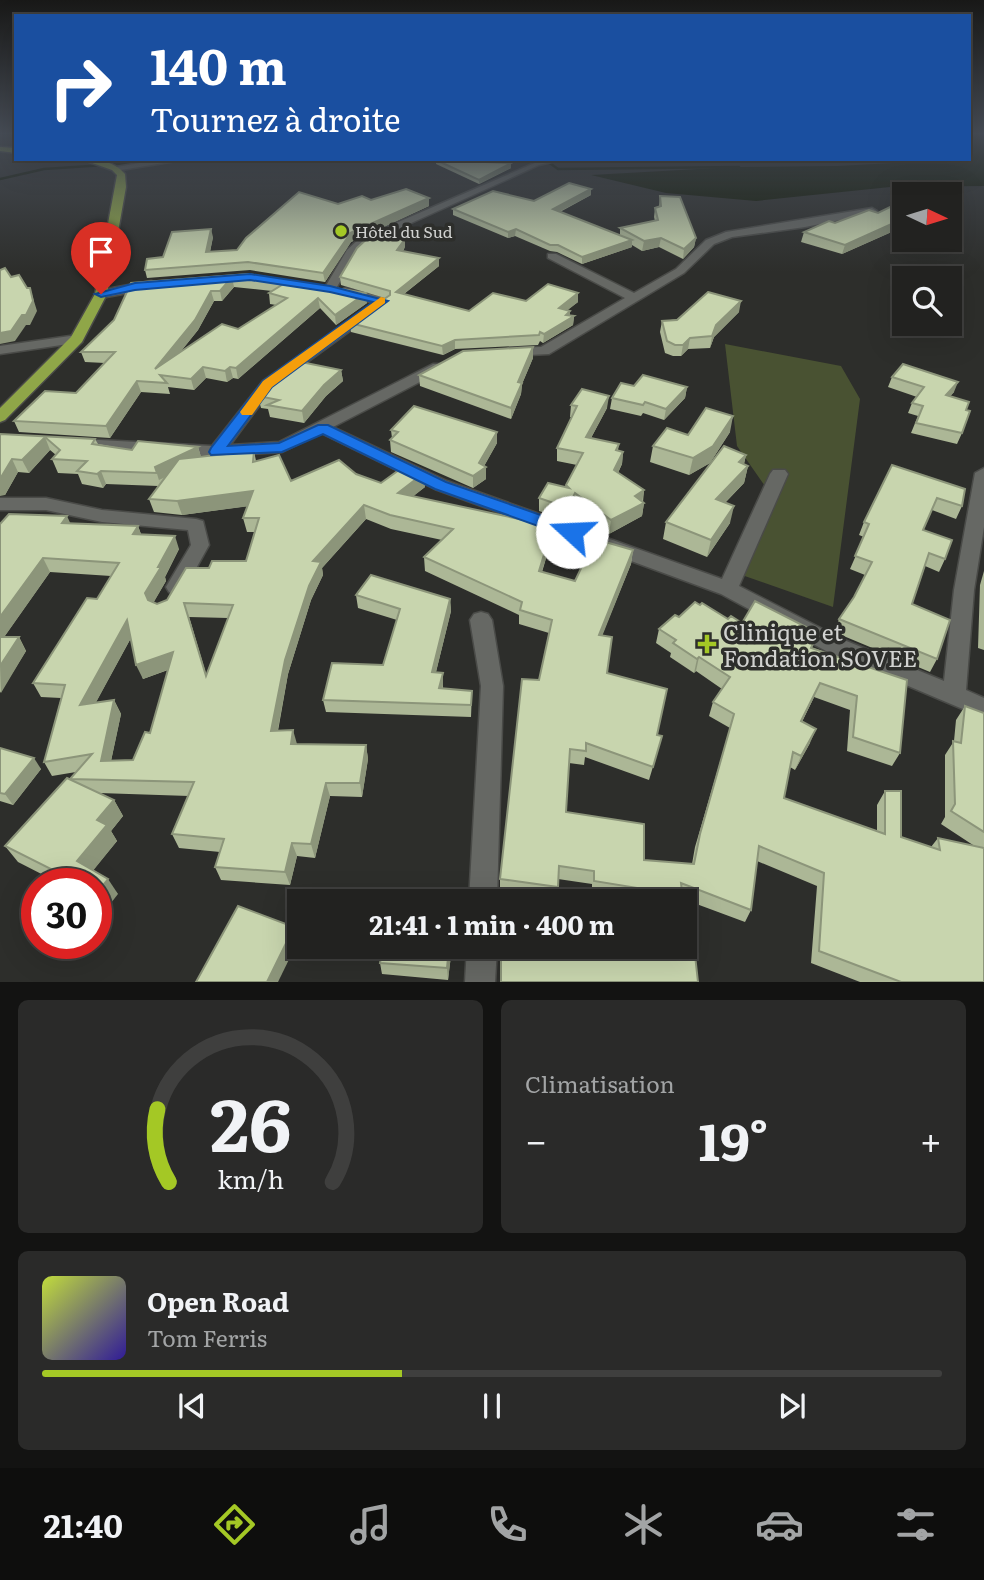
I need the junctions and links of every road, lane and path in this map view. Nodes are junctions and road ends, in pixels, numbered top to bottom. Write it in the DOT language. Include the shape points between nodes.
graph roads {
  1 [pos="116,180"];
  2 [pos="499,180"];
  3 [pos="872,211"];
  4 [pos="552,256"];
  5 [pos="167,284"];
  6 [pos="101,294"];
  7 [pos="633,297"];
  8 [pos="78,340"];
  9 [pos="0,350"];
  10 [pos="488,354"];
  11 [pos="449,361"];
  12 [pos="0,417"];
  13 [pos="323,428"];
  14 [pos="68,443"];
  15 [pos="217,452"];
  16 [pos="984,473"];
  17 [pos="779,474"];
  18 [pos="0,504"];
  19 [pos="728,589"];
  20 [pos="163,608"];
  21 [pos="481,620"];
  22 [pos="954,694"];
  23 [pos="984,708"];
  24 [pos="484,889"];
  25 [pos="481,959"];
  26 [pos="480,982"];
  1 -- 6 [label="main road"];
  2 -- 15 [label="street" via="363,241 351,252 324,288 383,301 268,384"];
  3 -- 7 [label="street" via="730,234 710,242 680,271"];
  4 -- 7 [label="street"];
  5 -- 6 [label="street"];
  6 -- 8 [label="main road"];
  7 -- 10 [label="street" via="544,351"];
  8 -- 9 [label="street"];
  8 -- 12 [label="main road"];
  11 -- 13 [label="street"];
  13 -- 15 [label="street" via="282,447"];
  13 -- 19 [label="street" via="441,485"];
  14 -- 15 [label="street"];
  16 -- 22 [label="street" via="964,590"];
  17 -- 19 [label="street"];
  18 -- 20 [label="street" via="46,504 102,516 196,525 200,545"];
  19 -- 22 [label="street" via="836,646"];
  21 -- 24 [label="street" via="492,686"];
  22 -- 23 [label="street"];
  25 -- 26 [label="street"];
}
